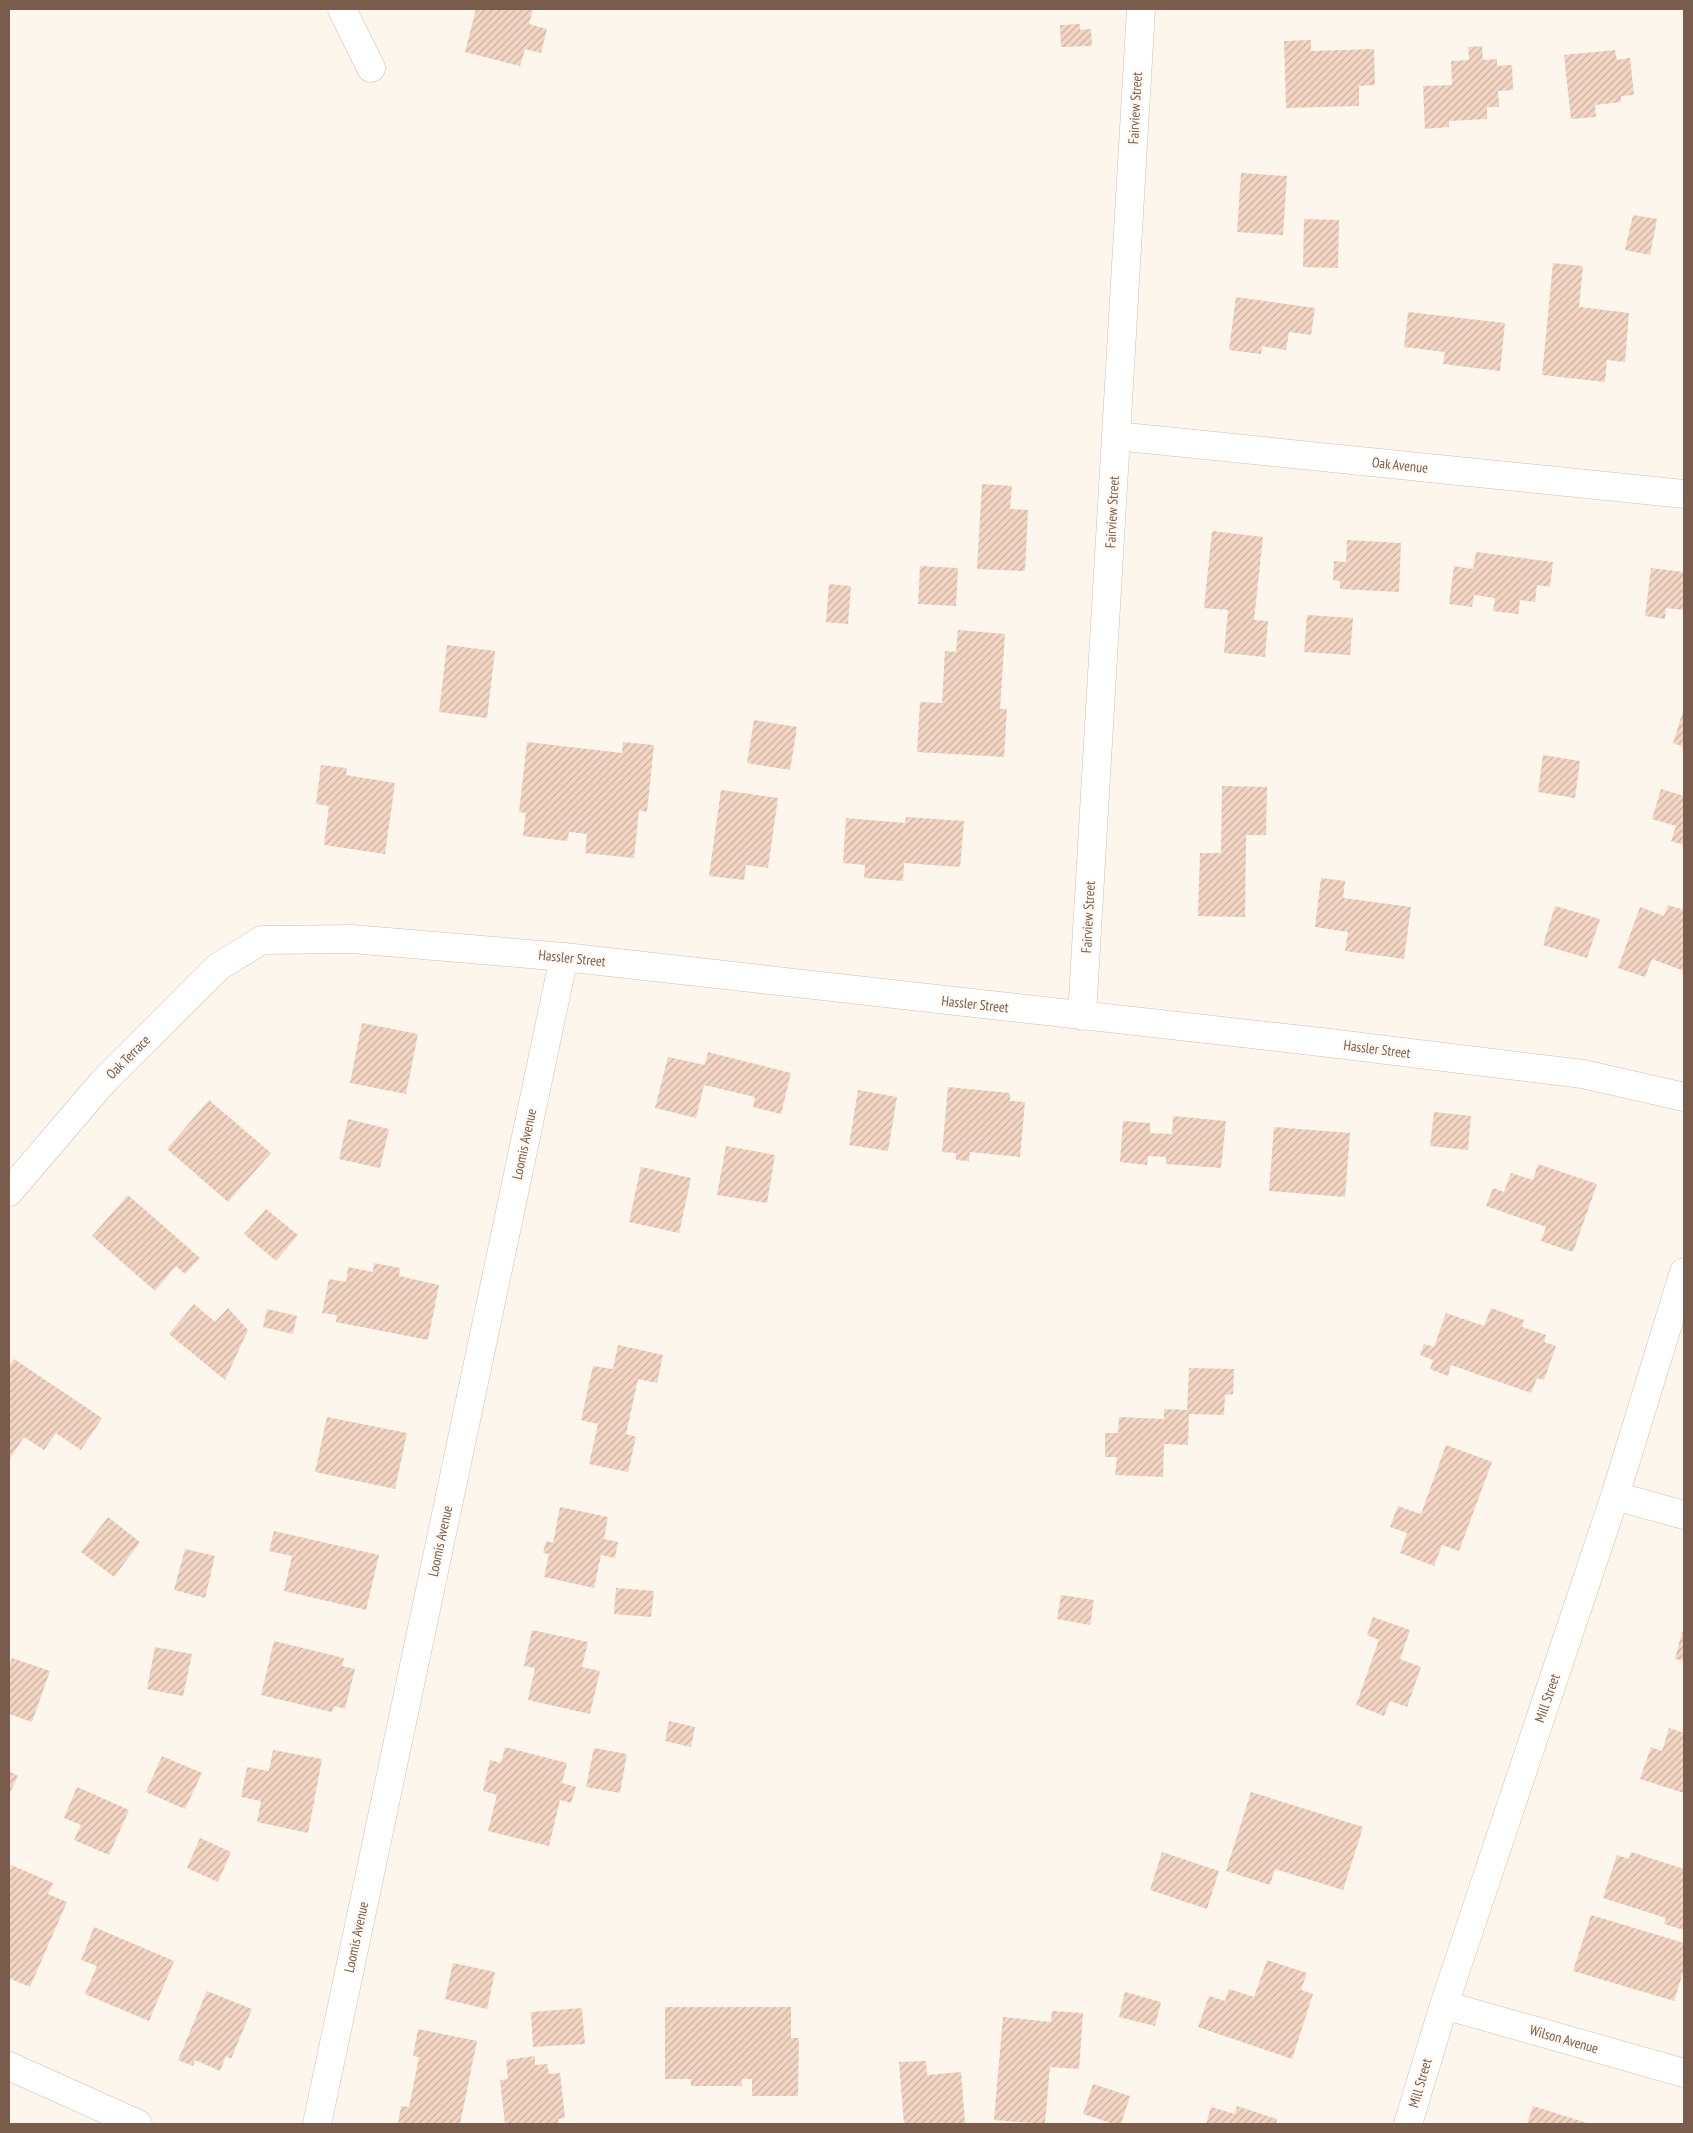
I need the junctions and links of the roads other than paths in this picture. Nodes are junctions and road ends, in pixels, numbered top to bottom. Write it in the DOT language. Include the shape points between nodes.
graph roads {
  1 [pos="342,9"];
  2 [pos="1141,9"];
  3 [pos="371,68"];
  4 [pos="1116,436"];
  5 [pos="1684,494"];
  6 [pos="262,940"];
  7 [pos="564,957"];
  8 [pos="1082,1016"];
  9 [pos="1684,1097"];
  10 [pos="9,1192"];
  11 [pos="1684,1272"];
  12 [pos="1615,1496"];
  13 [pos="1684,1515"];
  14 [pos="1444,2005"];
  15 [pos="9,2066"];
  16 [pos="1684,2073"];
  17 [pos="138,2124"];
  18 [pos="317,2124"];
  19 [pos="1408,2124"];
  1 -- 3 [label="street"];
  2 -- 4 [label="street, Fairview Street"];
  4 -- 5 [label="street, Oak Avenue"];
  4 -- 8 [label="street, Fairview Street"];
  6 -- 7 [label="street, Hassler Street" via="352,940"];
  6 -- 10 [label="street, Oak Terrace" via="218,967 197,987 103,1082"];
  7 -- 8 [label="street, Hassler Street"];
  7 -- 18 [label="street, Loomis Avenue"];
  8 -- 9 [label="street, Hassler Street" via="1583,1074"];
  11 -- 12 [label="street, Mill Street"];
  12 -- 13 [label="street"];
  12 -- 14 [label="street, Mill Street"];
  14 -- 16 [label="street, Wilson Avenue"];
  14 -- 19 [label="street, Mill Street"];
  15 -- 17 [label="street"];
}
